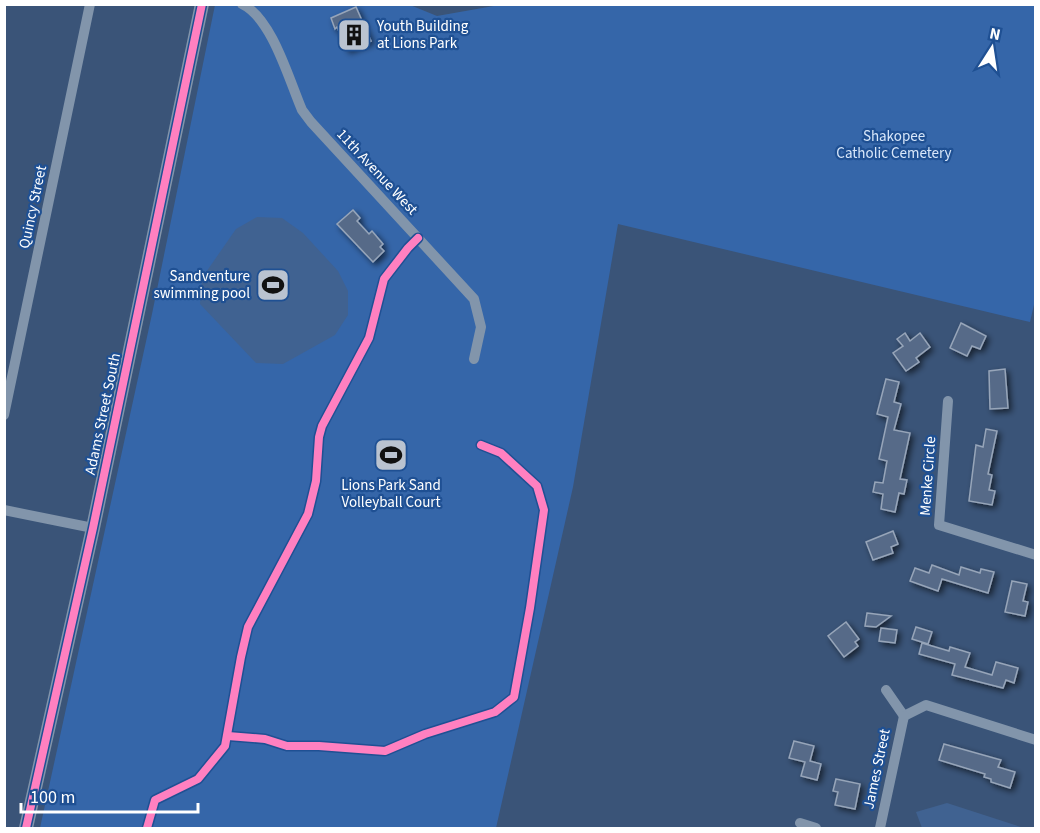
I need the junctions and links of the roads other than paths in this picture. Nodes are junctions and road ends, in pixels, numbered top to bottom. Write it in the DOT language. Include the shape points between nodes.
graph roads {
  1 [pos="90,4"];
  2 [pos="202,4"];
  3 [pos="242,4"];
  4 [pos="474,359"];
  5 [pos="948,401"];
  6 [pos="4,415"];
  7 [pos="4,510"];
  8 [pos="93,528"];
  9 [pos="1035,555"];
  10 [pos="886,690"];
  11 [pos="904,716"];
  12 [pos="1035,740"];
  13 [pos="800,823"];
  14 [pos="26,828"];
  15 [pos="816,828"];
  16 [pos="880,828"];
  1 -- 6 [label="street, Quincy Street"];
  2 -- 8 [label="street, Adams Street South"];
  3 -- 4 [label="street, 11th Avenue West" via="264,22 302,110 311,122 474,299 481,327"];
  5 -- 9 [label="street, Menke Circle" via="939,525"];
  7 -- 8 [label="street"];
  8 -- 14 [label="street, Adams Street South"];
  10 -- 11 [label="street"];
  11 -- 12 [label="street" via="926,705"];
  11 -- 16 [label="street, James Street"];
  13 -- 15 [label="street"];
}
